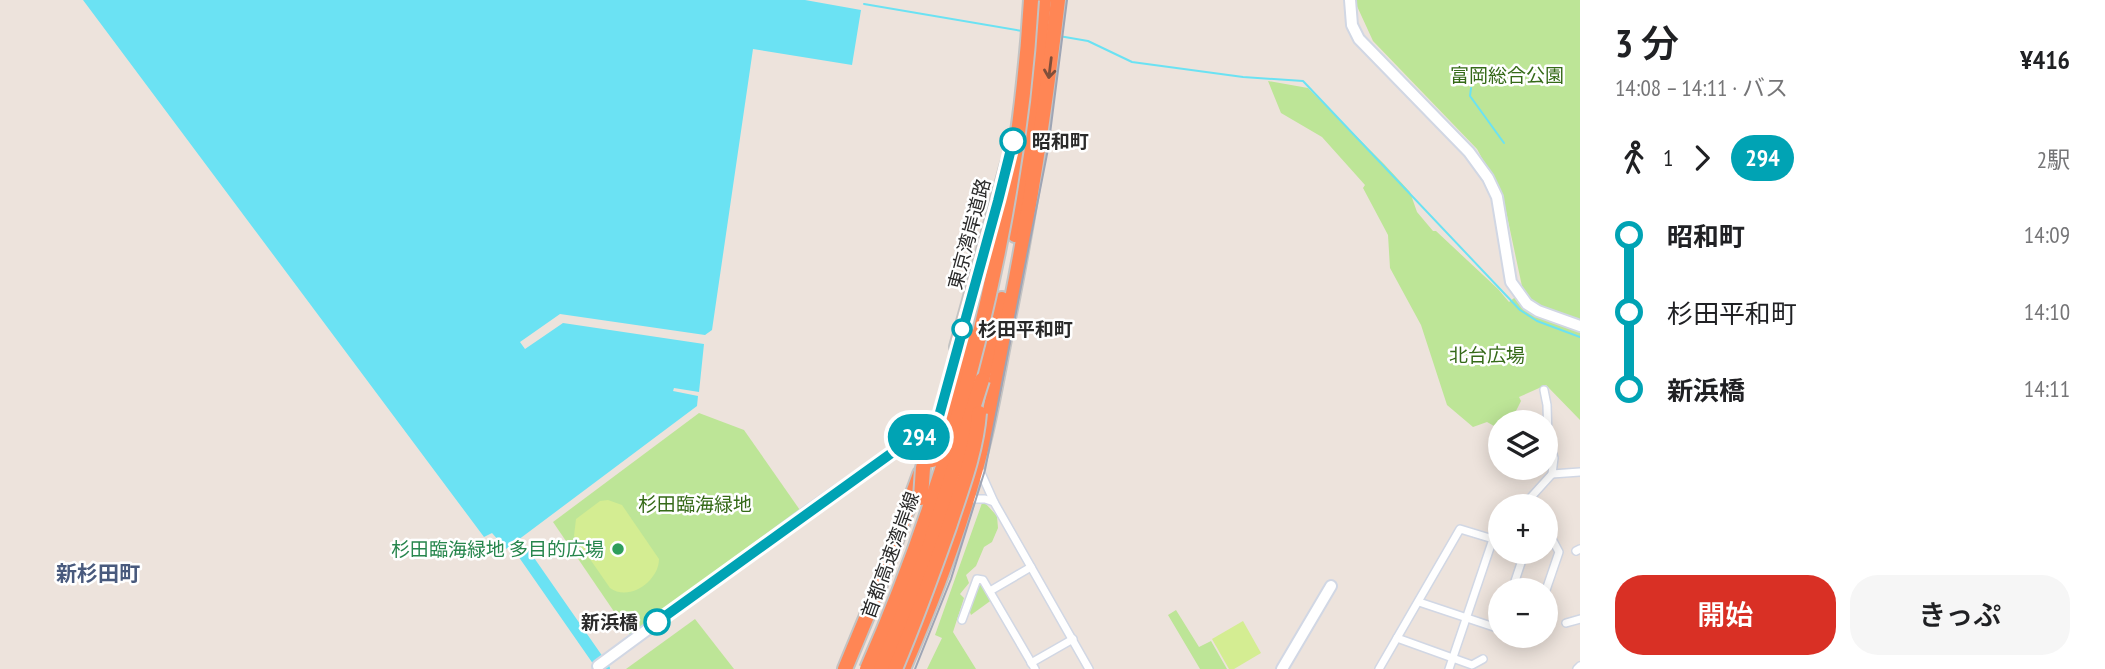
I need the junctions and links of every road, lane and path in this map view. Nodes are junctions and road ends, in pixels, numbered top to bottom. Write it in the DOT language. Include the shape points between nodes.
graph roads {
  1 [pos="1030,0"];
  2 [pos="1044,0"];
  3 [pos="1058,0"];
  4 [pos="1350,0"];
  5 [pos="1015,142"];
  6 [pos="1580,326"];
  7 [pos="982,380"];
  8 [pos="1544,390"];
  9 [pos="1547,410"];
  10 [pos="933,438"];
  11 [pos="977,464"];
  12 [pos="1580,473"];
  13 [pos="1558,474"];
  14 [pos="1547,480"];
  15 [pos="1534,494"];
  16 [pos="967,499"];
  17 [pos="994,502"];
  18 [pos="1488,537"];
  19 [pos="1488,554"];
  20 [pos="1031,567"];
  21 [pos="1331,586"];
  22 [pos="990,591"];
  23 [pos="1419,601"];
  24 [pos="1467,618"];
  25 [pos="1580,619"];
  26 [pos="962,620"];
  27 [pos="1566,623"];
  28 [pos="1488,624"];
  29 [pos="1397,638"];
  30 [pos="1073,639"];
  31 [pos="1453,658"];
  32 [pos="1483,659"];
  33 [pos="1033,666"];
  34 [pos="598,667"];
  35 [pos="845,669"];
  36 [pos="855,669"];
  37 [pos="867,669"];
  38 [pos="881,669"];
  39 [pos="895,669"];
  40 [pos="904,669"];
  41 [pos="1089,669"];
  42 [pos="1282,669"];
  43 [pos="1379,669"];
  44 [pos="1449,669"];
  1 -- 5 [label="highway, 首都高速湾岸線, bridge"];
  1 -- 10 [label="highway, 東京湾岸道路" via="1010,156"];
  2 -- 7 [label="highway, 首都高速湾岸線" via="1016,229"];
  3 -- 11 [label="highway, one-way" via="1030,206"];
  4 -- 6 [label="street" via="1352,25 1359,39 1469,152 1488,178 1497,197 1511,282 1527,304"];
  5 -- 36 [label="highway, bridge" via="958,372 921,498"];
  5 -- 37 [label="highway, 首都高速湾岸線, bridge" via="998,250 953,432 914,552"];
  7 -- 38 [label="highway, 首都高速湾岸線, bridge" via="931,543"];
  7 -- 39 [label="highway, bridge" via="977,433 957,504"];
  8 -- 9 [label="street"];
  10 -- 11 [label="street"];
  10 -- 34 [label="street" via="907,442"];
  10 -- 35 [label="highway, 東京湾岸道路"];
  11 -- 16 [label="highway"];
  11 -- 17 [label="street"];
  12 -- 13 [label="street"];
  14 -- 15 [label="street"];
  16 -- 17 [label="street"];
  16 -- 40 [label="highway"];
  17 -- 20 [label="street"];
  18 -- 23 [label="street" via="1460,529"];
  19 -- 24 [label="street"];
  20 -- 22 [label="street"];
  20 -- 30 [label="street"];
  21 -- 42 [label="street"];
  22 -- 26 [label="street" via="977,579"];
  22 -- 33 [label="street"];
  23 -- 24 [label="street"];
  23 -- 29 [label="street"];
  24 -- 28 [label="street"];
  24 -- 31 [label="street"];
  25 -- 27 [label="street"];
  29 -- 31 [label="street"];
  29 -- 43 [label="street"];
  30 -- 33 [label="street"];
  30 -- 41 [label="street"];
  31 -- 32 [label="street" via="1472,665"];
  31 -- 44 [label="street"];
}
